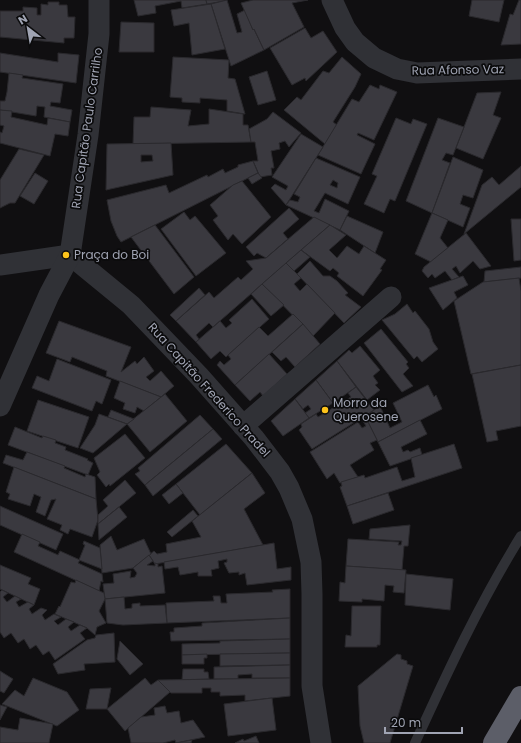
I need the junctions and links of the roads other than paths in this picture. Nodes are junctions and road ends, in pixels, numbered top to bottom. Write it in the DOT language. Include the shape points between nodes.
graph roads {
  1 [pos="99,0"];
  2 [pos="332,0"];
  3 [pos="521,69"];
  4 [pos="70,255"];
  5 [pos="0,265"];
  6 [pos="391,297"];
  7 [pos="0,406"];
  8 [pos="243,426"];
  9 [pos="521,536"];
  10 [pos="521,697"];
  11 [pos="321,743"];
  12 [pos="415,743"];
  13 [pos="494,743"];
  1 -- 4 [label="street, Rua Capitão Paulo Carrilho" via="100,34"];
  2 -- 3 [label="street, Rua Afonso Vaz" via="345,28 355,42 374,58 397,69 417,73"];
  4 -- 5 [label="street"];
  4 -- 7 [label="street, Rua Capitão Paulo Carrilho" via="49,295"];
  4 -- 8 [label="street, Rua Capitão Frederico Pradel" via="131,305"];
  6 -- 8 [label="street"];
  8 -- 11 [label="street, Rua Capitão Frederico Pradel" via="280,472 302,519 311,562 312,686"];
  9 -- 12 [label="lane" via="501,568 444,679"];
  10 -- 13 [label="highway"];
}
